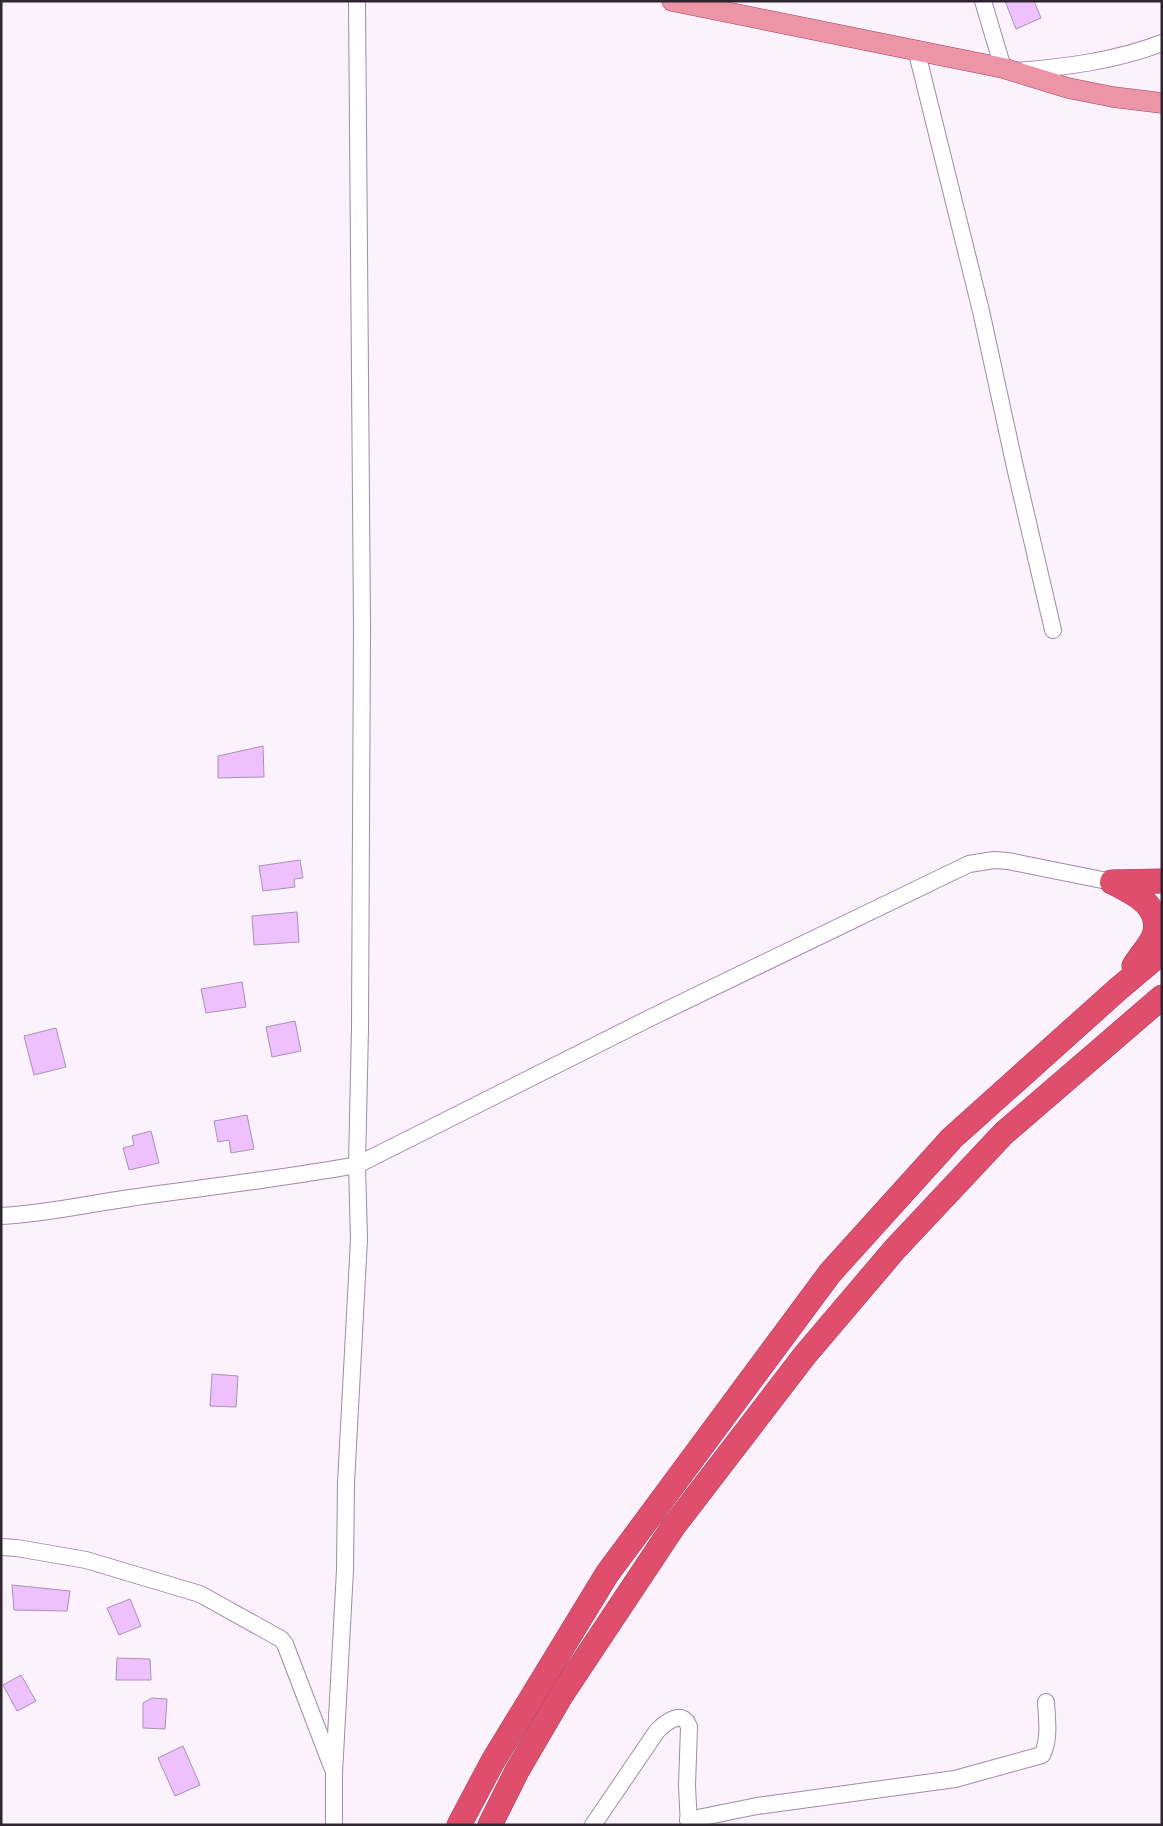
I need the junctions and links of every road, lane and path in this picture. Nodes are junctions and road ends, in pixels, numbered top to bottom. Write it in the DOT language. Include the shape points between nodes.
graph roads {
  1 [pos="357,1"];
  2 [pos="672,1"];
  3 [pos="983,1"];
  4 [pos="1162,44"];
  5 [pos="916,49"];
  6 [pos="1009,69"];
  7 [pos="1162,103"];
  8 [pos="1053,630"];
  9 [pos="1162,881"];
  10 [pos="1112,882"];
  11 [pos="1162,952"];
  12 [pos="1117,990"];
  13 [pos="1162,997"];
  14 [pos="357,1165"];
  15 [pos="1,1216"];
  16 [pos="1,1547"];
  17 [pos="1046,1702"];
  18 [pos="334,1773"];
  19 [pos="688,1822"];
  20 [pos="334,1825"];
  21 [pos="459,1825"];
  22 [pos="490,1825"];
  23 [pos="593,1825"];
  1 -- 14 [label="street" via="362,636"];
  2 -- 5 [label="main road"];
  3 -- 6 [label="street"];
  4 -- 6 [label="street" via="1070,66"];
  5 -- 6 [label="main road"];
  5 -- 8 [label="street" via="981,311"];
  6 -- 7 [label="main road" via="1068,88"];
  9 -- 10 [label="highway"];
  10 -- 12 [label="highway" via="1147,901 1158,923 1154,936"];
  10 -- 14 [label="street" via="1008,861 969,864 652,1017"];
  11 -- 12 [label="highway"];
  12 -- 21 [label="highway" via="952,1138 830,1273 607,1574 493,1761"];
  13 -- 22 [label="highway" via="1004,1133 895,1250 805,1355 673,1527 562,1694"];
  14 -- 15 [label="street" via="26,1215"];
  14 -- 18 [label="street" via="359,1239"];
  16 -- 18 [label="street" via="86,1560 200,1594 281,1639"];
  17 -- 19 [label="street" via="1047,1740 1042,1754 955,1779 757,1806"];
  18 -- 20 [label="street"];
  19 -- 23 [label="street" via="690,1727 677,1717 657,1731"];
}
